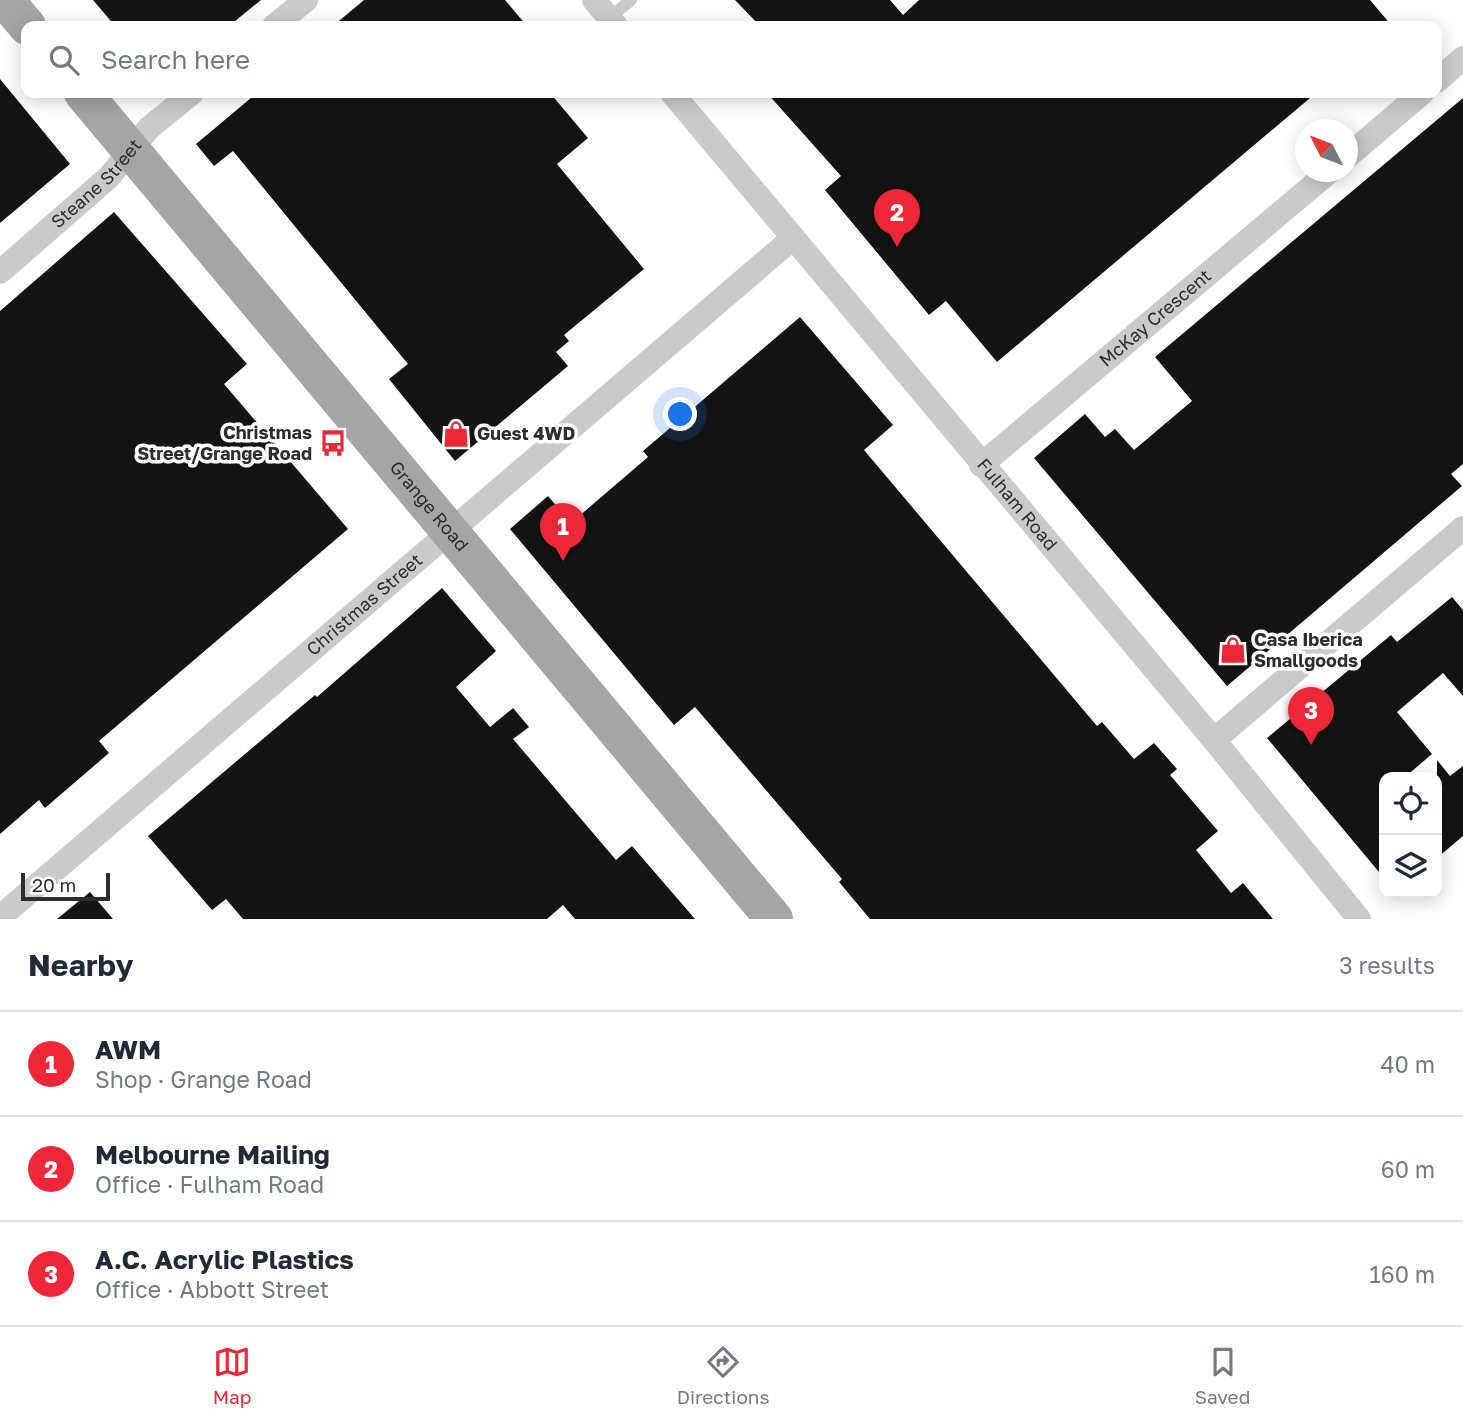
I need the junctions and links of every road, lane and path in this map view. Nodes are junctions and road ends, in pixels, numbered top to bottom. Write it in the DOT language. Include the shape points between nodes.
graph roads {
  1 [pos="5,0"];
  2 [pos="306,0"];
  3 [pos="631,0"];
  4 [pos="606,15"];
  5 [pos="23,21"];
  6 [pos="280,21"];
  7 [pos="1463,58"];
  8 [pos="1442,77"];
  9 [pos="87,98"];
  10 [pos="186,98"];
  11 [pos="676,98"];
  12 [pos="1416,98"];
  13 [pos="1358,147"];
  14 [pos="132,151"];
  15 [pos="1317,182"];
  16 [pos="793,238"];
  17 [pos="0,272"];
  18 [pos="981,465"];
  19 [pos="1463,528"];
  20 [pos="450,532"];
  21 [pos="1214,740"];
  22 [pos="759,914"];
  23 [pos="0,917"];
  24 [pos="1359,919"];
  1 -- 5 [label="main road"];
  2 -- 6 [label="street"];
  3 -- 4 [label="lane"];
  7 -- 8 [label="street"];
  9 -- 14 [label="main road, Grange Road"];
  10 -- 14 [label="street, Steane Street" via="149,128"];
  11 -- 16 [label="street, Fulham Road"];
  12 -- 13 [label="street"];
  14 -- 17 [label="street, Steane Street" via="109,177"];
  14 -- 20 [label="main road, Grange Road"];
  15 -- 18 [label="street, McKay Crescent"];
  16 -- 18 [label="street, Fulham Road"];
  16 -- 20 [label="street, Christmas Street"];
  18 -- 21 [label="street, Fulham Road"];
  19 -- 21 [label="street"];
  20 -- 22 [label="main road, Grange Road"];
  20 -- 23 [label="street, Christmas Street"];
  21 -- 24 [label="street, Fulham Road"];
}
